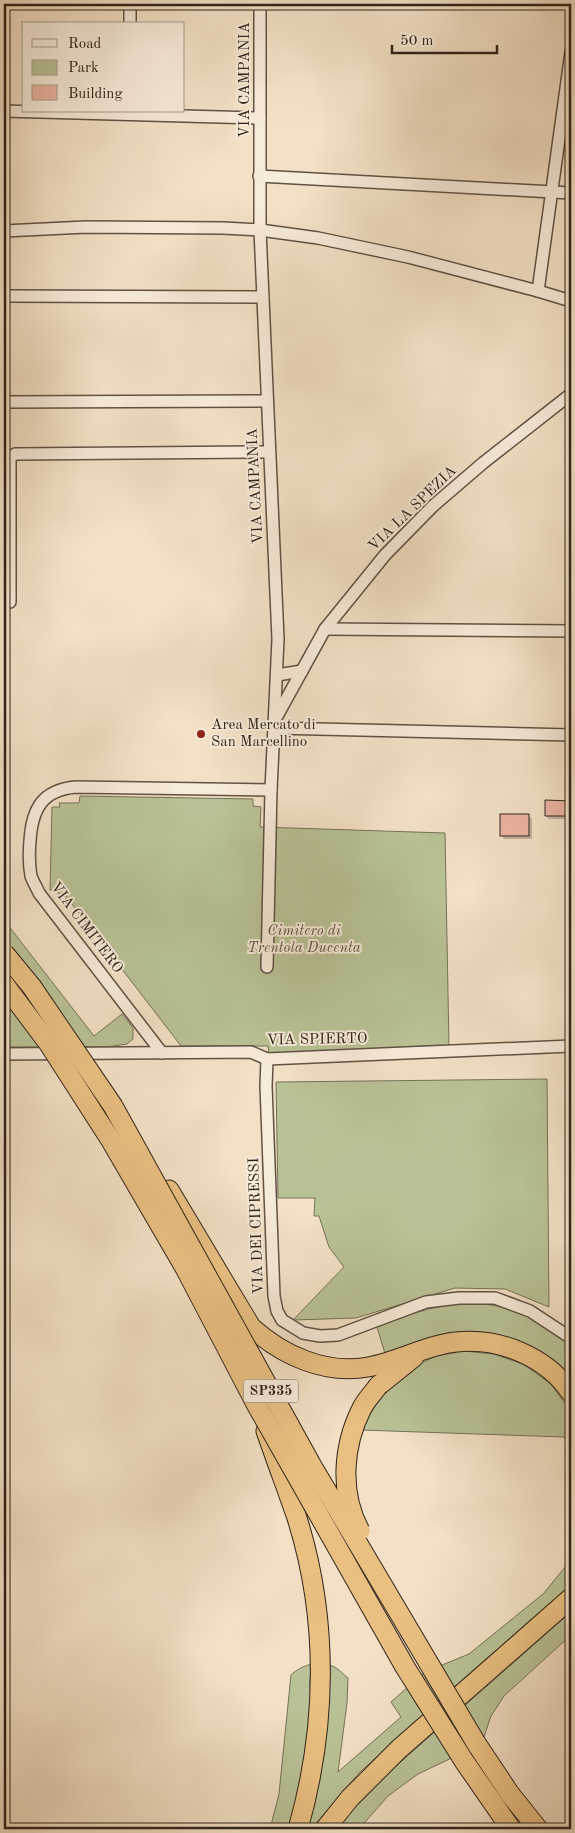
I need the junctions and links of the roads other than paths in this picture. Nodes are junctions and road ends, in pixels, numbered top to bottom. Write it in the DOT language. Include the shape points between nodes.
graph roads {
  1 [pos="130,4"];
  2 [pos="260,4"];
  3 [pos="130,22"];
  4 [pos="571,52"];
  5 [pos="4,111"];
  6 [pos="22,111"];
  7 [pos="66,112"];
  8 [pos="128,113"];
  9 [pos="260,118"];
  10 [pos="259,176"];
  11 [pos="552,192"];
  12 [pos="571,193"];
  13 [pos="260,230"];
  14 [pos="4,231"];
  15 [pos="538,291"];
  16 [pos="4,296"];
  17 [pos="263,297"];
  18 [pos="571,301"];
  19 [pos="571,394"];
  20 [pos="267,401"];
  21 [pos="4,402"];
  22 [pos="269,452"];
  23 [pos="10,602"];
  24 [pos="325,629"];
  25 [pos="571,631"];
  26 [pos="302,670"];
  27 [pos="277,675"];
  28 [pos="275,723"];
  29 [pos="571,735"];
  30 [pos="271,790"];
  31 [pos="4,954"];
  32 [pos="267,967"];
  33 [pos="4,984"];
  34 [pos="571,1046"];
  35 [pos="162,1053"];
  36 [pos="4,1054"];
  37 [pos="267,1059"];
  38 [pos="113,1106"];
  39 [pos="571,1338"];
  40 [pos="423,1350"];
  41 [pos="571,1393"];
  42 [pos="256,1404"];
  43 [pos="571,1598"];
  44 [pos="476,1743"];
  45 [pos="298,1829"];
  46 [pos="325,1829"];
  47 [pos="511,1829"];
  48 [pos="538,1829"];
  1 -- 3 [label="street"];
  2 -- 9 [label="street, VIA CAMPANIA"];
  4 -- 11 [label="street"];
  5 -- 6 [label="street"];
  7 -- 8 [label="street"];
  8 -- 9 [label="street"];
  9 -- 10 [label="street, VIA CAMPANIA"];
  10 -- 11 [label="street"];
  10 -- 13 [label="street, VIA CAMPANIA"];
  11 -- 12 [label="street"];
  11 -- 15 [label="street"];
  13 -- 14 [label="street" via="86,227"];
  13 -- 15 [label="street" via="318,238 408,257"];
  13 -- 17 [label="street, VIA CAMPANIA"];
  15 -- 18 [label="street"];
  16 -- 17 [label="street"];
  17 -- 20 [label="street, VIA CAMPANIA"];
  19 -- 24 [label="street, VIA LA SPEZIA" via="433,506 386,555"];
  20 -- 21 [label="street"];
  20 -- 22 [label="street, VIA CAMPANIA"];
  22 -- 23 [label="street" via="15,454 10,458"];
  22 -- 27 [label="street, VIA CAMPANIA" via="278,630"];
  24 -- 25 [label="street"];
  24 -- 26 [label="street, VIA LA SPEZIA"];
  26 -- 27 [label="street"];
  26 -- 28 [label="street, VIA LA SPEZIA"];
  27 -- 28 [label="street, VIA CAMPANIA"];
  28 -- 29 [label="street"];
  28 -- 30 [label="street, VIA CAMPANIA"];
  30 -- 32 [label="street, VIA CAMPANIA"];
  30 -- 35 [label="street, VIA CIMITERO" via="64,788 52,793 35,811 29,849 31,875 39,893"];
  31 -- 38 [label="highway, SP335, bridge" via="32,987"];
  33 -- 42 [label="highway, SP335, bridge" via="49,1044 110,1139 185,1268"];
  34 -- 37 [label="street, VIA SPIERTO"];
  35 -- 36 [label="street, VIA SPIERTO"];
  35 -- 37 [label="street, VIA SPIERTO" via="251,1052"];
  37 -- 39 [label="street, VIA DEI CIPRESSI" via="274,1296 282,1320 304,1333 338,1335 426,1302 495,1298 530,1311"];
  38 -- 40 [label="highway, bridge" via="142,1144 251,1326 267,1341 298,1359 342,1368 367,1368"];
  38 -- 44 [label="highway, SP335, bridge" via="312,1466"];
  40 -- 41 [label="highway" via="456,1342 492,1342 520,1352 544,1366 564,1382"];
  40 -- 44 [label="highway, bridge" via="378,1386 363,1406 350,1436 346,1464 348,1492 356,1523"];
  42 -- 45 [label="highway, bridge" via="297,1519 320,1629 318,1732 309,1791"];
  42 -- 47 [label="highway, SP335, bridge" via="405,1667"];
  43 -- 46 [label="highway" via="400,1749 350,1798"];
  44 -- 48 [label="highway, SP335, bridge"];
}
